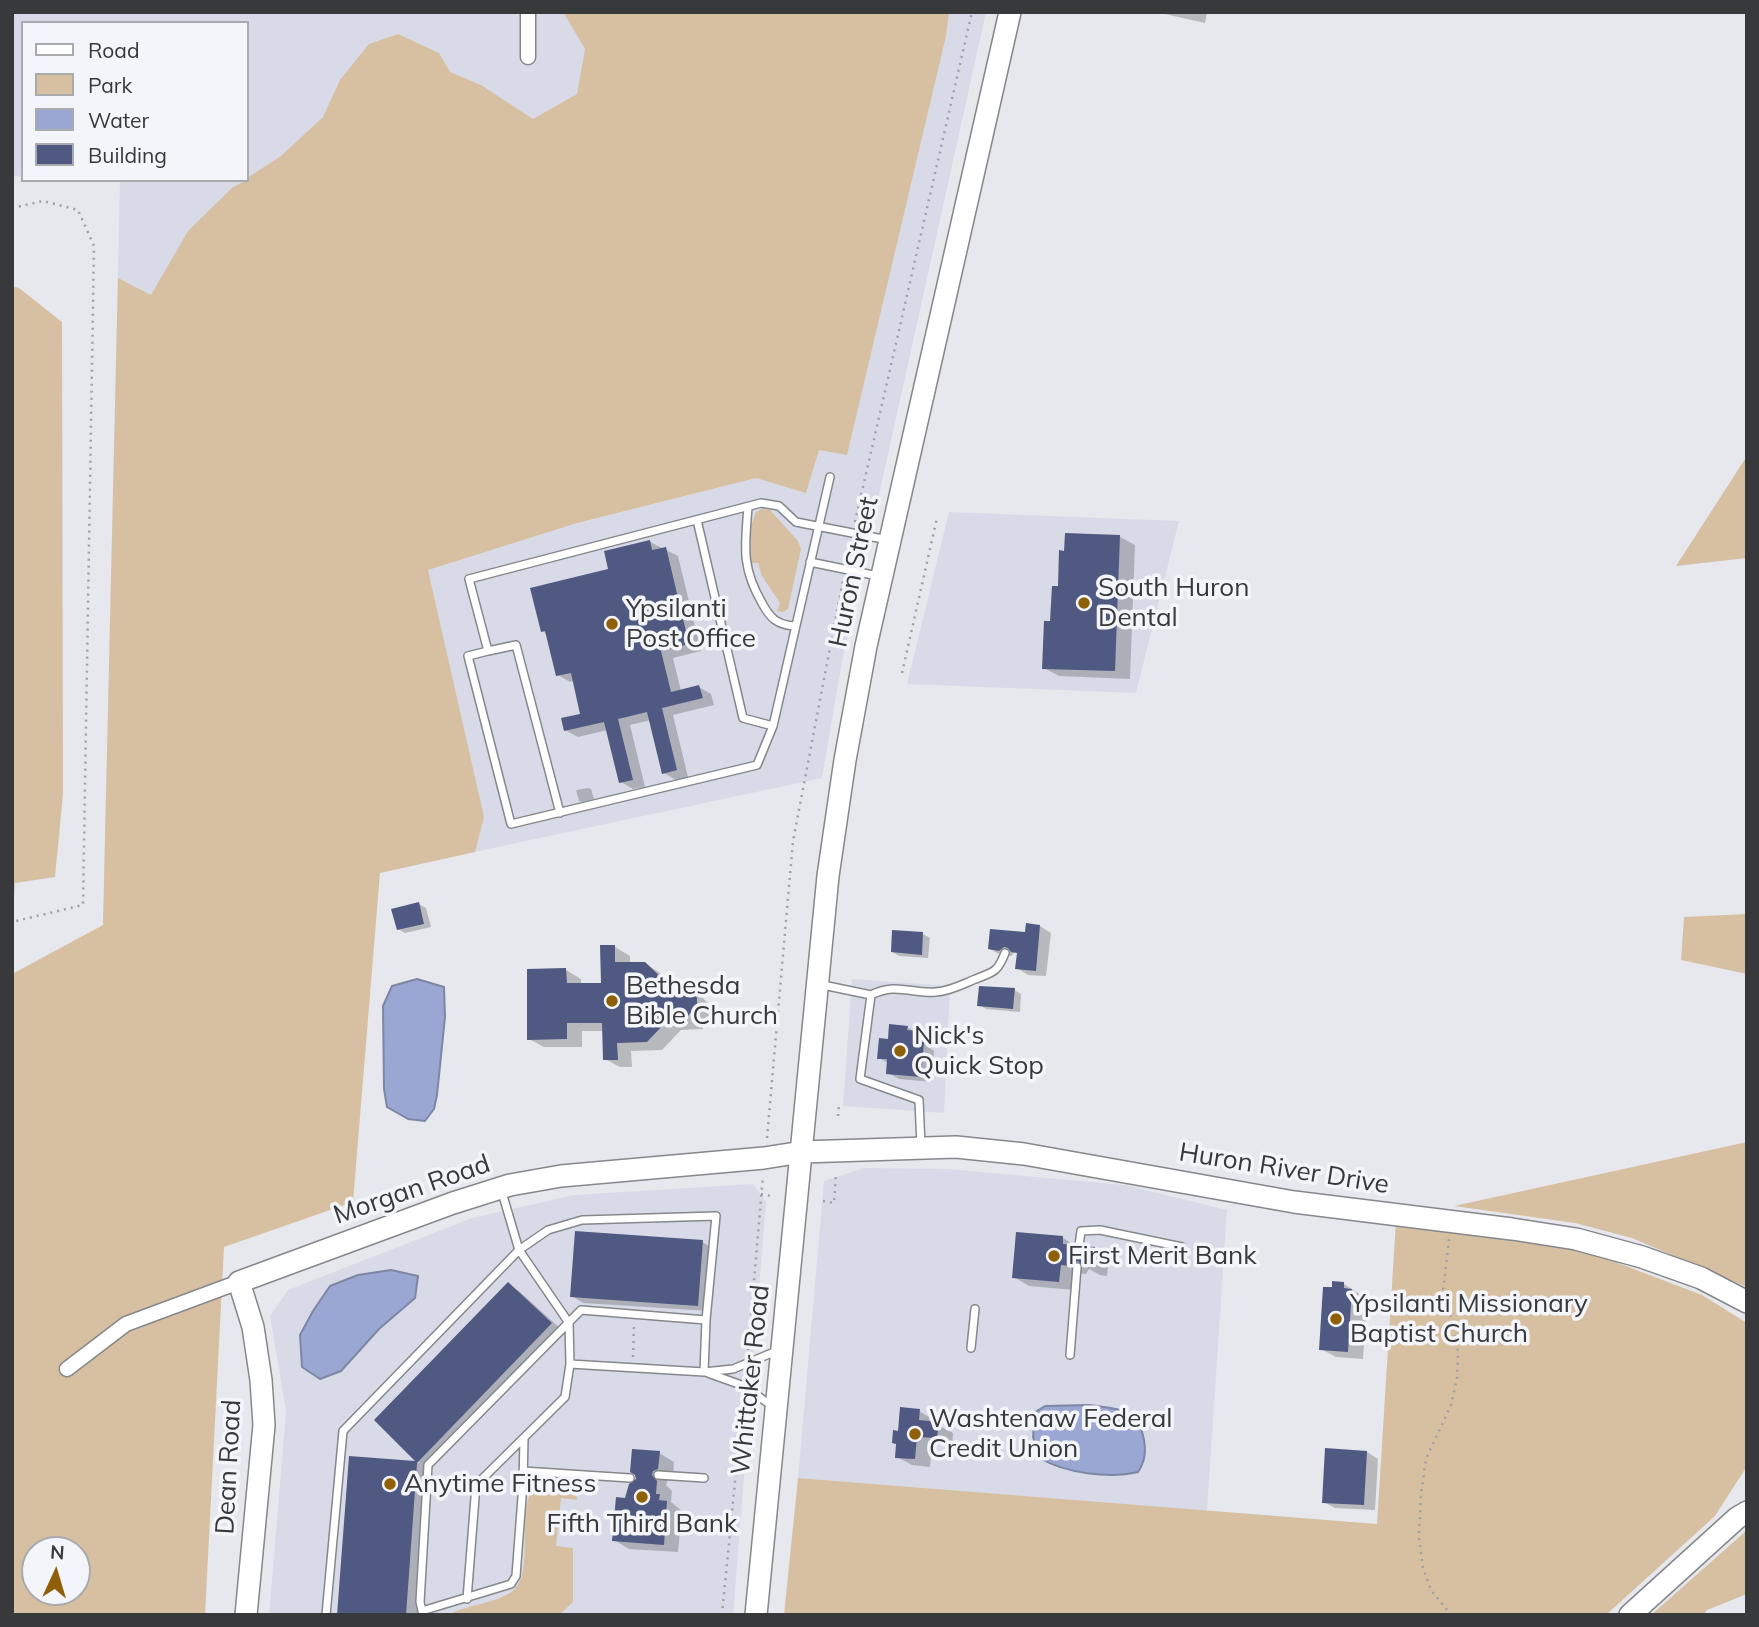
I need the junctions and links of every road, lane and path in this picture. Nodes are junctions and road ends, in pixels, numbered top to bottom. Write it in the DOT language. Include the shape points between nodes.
graph roads {
  1 [pos="528,12"];
  2 [pos="972,12"];
  3 [pos="1010,12"];
  4 [pos="528,57"];
  5 [pos="12,208"];
  6 [pos="830,477"];
  7 [pos="748,507"];
  8 [pos="937,518"];
  9 [pos="697,520"];
  10 [pos="856,520"];
  11 [pos="818,527"];
  12 [pos="889,540"];
  13 [pos="850,544"];
  14 [pos="848,551"];
  15 [pos="810,562"];
  16 [pos="881,577"];
  17 [pos="842,583"];
  18 [pos="795,626"];
  19 [pos="488,651"];
  20 [pos="902,673"];
  21 [pos="773,726"];
  22 [pos="560,813"];
  23 [pos="12,922"];
  24 [pos="1005,953"];
  25 [pos="818,984"];
  26 [pos="871,995"];
  27 [pos="839,1104"];
  28 [pos="838,1116"];
  29 [pos="766,1140"];
  30 [pos="922,1148"];
  31 [pos="802,1152"];
  32 [pos="836,1174"];
  33 [pos="501,1188"];
  34 [pos="771,1196"];
  35 [pos="823,1202"];
  36 [pos="1452,1222"];
  37 [pos="1079,1245"];
  38 [pos="1182,1247"];
  39 [pos="519,1250"];
  40 [pos="1077,1267"];
  41 [pos="239,1282"];
  42 [pos="1747,1303"];
  43 [pos="975,1309"];
  44 [pos="635,1315"];
  45 [pos="706,1320"];
  46 [pos="569,1323"];
  47 [pos="783,1348"];
  48 [pos="971,1348"];
  49 [pos="1070,1355"];
  50 [pos="747,1357"];
  51 [pos="569,1364"];
  52 [pos="632,1368"];
  53 [pos="67,1369"];
  54 [pos="704,1372"];
  55 [pos="744,1391"];
  56 [pos="777,1409"];
  57 [pos="524,1438"];
  58 [pos="523,1471"];
  59 [pos="658,1475"];
  60 [pos="630,1478"];
  61 [pos="704,1478"];
  62 [pos="1747,1495"];
  63 [pos="1742,1515"];
  64 [pos="467,1599"];
  65 [pos="423,1613"];
  66 [pos="246,1615"];
  67 [pos="326,1615"];
  68 [pos="722,1615"];
  69 [pos="757,1615"];
  70 [pos="1451,1615"];
  71 [pos="1630,1615"];
  1 -- 4 [label="street"];
  2 -- 10 [label="path"];
  3 -- 12 [label="main road, Huron Street"];
  5 -- 23 [label="path" via="43,201 78,210 94,246 83,905"];
  6 -- 11 [label="lane"];
  7 -- 9 [label="lane"];
  7 -- 11 [label="lane" via="761,503 779,506 796,522"];
  7 -- 18 [label="lane" via="750,583 770,617"];
  8 -- 20 [label="path"];
  9 -- 19 [label="lane" via="469,579"];
  9 -- 21 [label="lane" via="743,718"];
  11 -- 12 [label="lane"];
  11 -- 15 [label="lane"];
  12 -- 16 [label="main road, Huron Street"];
  13 -- 14 [label="path"];
  15 -- 16 [label="lane"];
  15 -- 18 [label="lane"];
  16 -- 25 [label="main road, Huron Street" via="845,760"];
  17 -- 29 [label="path" via="793,841"];
  18 -- 21 [label="lane"];
  19 -- 22 [label="lane" via="516,645"];
  19 -- 22 [label="lane" via="468,656 510,824"];
  21 -- 22 [label="lane" via="757,765"];
  24 -- 26 [label="lane" via="992,974 953,989 922,992 894,987"];
  25 -- 26 [label="lane"];
  25 -- 31 [label="main road, Huron Street"];
  26 -- 30 [label="lane" via="860,1079 919,1100"];
  27 -- 28 [label="path"];
  30 -- 31 [label="main road, Huron River Drive"];
  30 -- 36 [label="main road, Huron River Drive" via="1024,1154 1294,1202"];
  31 -- 33 [label="main road, Morgan Road" via="561,1176"];
  31 -- 47 [label="main road, Whittaker Road"];
  32 -- 35 [label="path" via="834,1203"];
  33 -- 39 [label="lane"];
  33 -- 41 [label="main road, Morgan Road"];
  34 -- 50 [label="path" via="762,1193"];
  36 -- 42 [label="main road, Huron River Drive" via="1576,1239 1642,1256 1701,1278"];
  36 -- 70 [label="path" via="1443,1291 1454,1327 1457,1378 1451,1405 1426,1459 1419,1537 1431,1590"];
  37 -- 38 [label="lane" via="1081,1231 1100,1230"];
  39 -- 45 [label="lane" via="548,1230 582,1220 716,1216"];
  39 -- 46 [label="lane"];
  39 -- 67 [label="lane" via="343,1431"];
  40 -- 49 [label="lane"];
  41 -- 53 [label="street, Morgan Road" via="126,1324"];
  41 -- 66 [label="main road, Dean Road" via="253,1327 264,1425"];
  43 -- 48 [label="lane"];
  44 -- 45 [label="lane"];
  44 -- 46 [label="lane" via="581,1310"];
  44 -- 52 [label="path"];
  45 -- 54 [label="lane"];
  46 -- 51 [label="lane"];
  46 -- 65 [label="lane" via="428,1465 419,1602"];
  47 -- 54 [label="lane" via="733,1368"];
  47 -- 56 [label="main road, Whittaker Road"];
  51 -- 52 [label="lane"];
  51 -- 57 [label="lane" via="565,1397"];
  52 -- 54 [label="lane"];
  54 -- 56 [label="lane" via="744,1386"];
  55 -- 68 [label="path"];
  56 -- 69 [label="main road, Whittaker Road"];
  57 -- 58 [label="lane"];
  57 -- 64 [label="lane" via="477,1485"];
  58 -- 60 [label="lane"];
  58 -- 64 [label="lane" via="516,1576 511,1584"];
  59 -- 61 [label="lane"];
  62 -- 63 [label="main road"];
  63 -- 71 [label="main road"];
  64 -- 65 [label="lane"];
}
